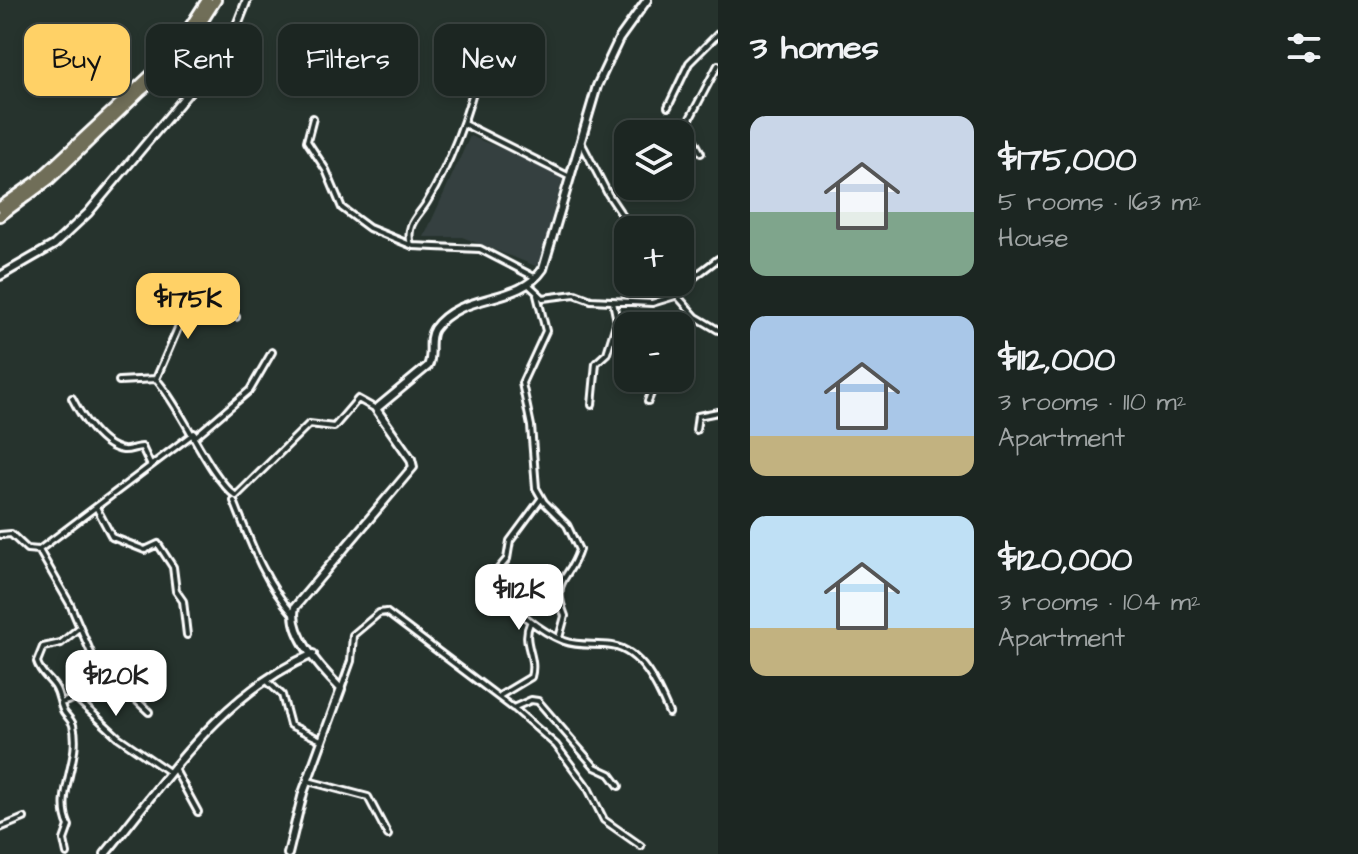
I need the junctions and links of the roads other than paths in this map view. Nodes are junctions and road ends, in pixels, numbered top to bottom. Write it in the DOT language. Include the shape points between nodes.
graph roads {
  1 [pos="207,0"];
  2 [pos="216,0"];
  3 [pos="247,0"];
  4 [pos="647,0"];
  5 [pos="718,34"];
  6 [pos="718,65"];
  7 [pos="716,74"];
  8 [pos="472,96"];
  9 [pos="668,107"];
  10 [pos="313,118"];
  11 [pos="464,124"];
  12 [pos="579,140"];
  13 [pos="701,153"];
  14 [pos="568,176"];
  15 [pos="0,207"];
  16 [pos="0,216"];
  17 [pos="623,216"];
  18 [pos="411,245"];
  19 [pos="718,259"];
  20 [pos="0,276"];
  21 [pos="536,278"];
  22 [pos="694,278"];
  23 [pos="529,285"];
  24 [pos="537,295"];
  25 [pos="671,296"];
  26 [pos="676,296"];
  27 [pos="613,302"];
  28 [pos="172,309"];
  29 [pos="180,317"];
  30 [pos="236,317"];
  31 [pos="696,317"];
  32 [pos="694,320"];
  33 [pos="717,327"];
  34 [pos="272,352"];
  35 [pos="156,379"];
  36 [pos="119,381"];
  37 [pos="652,392"];
  38 [pos="72,398"];
  39 [pos="648,401"];
  40 [pos="592,405"];
  41 [pos="376,409"];
  42 [pos="718,412"];
  43 [pos="696,430"];
  44 [pos="195,434"];
  45 [pos="150,464"];
  46 [pos="541,499"];
  47 [pos="234,501"];
  48 [pos="96,507"];
  49 [pos="0,535"];
  50 [pos="39,550"];
  51 [pos="293,614"];
  52 [pos="530,623"];
  53 [pos="80,627"];
  54 [pos="187,635"];
  55 [pos="559,638"];
  56 [pos="313,654"];
  57 [pos="265,679"];
  58 [pos="341,689"];
  59 [pos="501,695"];
  60 [pos="61,703"];
  61 [pos="515,709"];
  62 [pos="149,712"];
  63 [pos="669,713"];
  64 [pos="323,741"];
  65 [pos="171,770"];
  66 [pos="308,781"];
  67 [pos="619,786"];
  68 [pos="198,812"];
  69 [pos="24,818"];
  70 [pos="0,828"];
  71 [pos="388,835"];
  72 [pos="641,846"];
  73 [pos="67,854"];
  74 [pos="105,854"];
  75 [pos="288,854"];
  1 -- 15 [label="highway" via="171,56 37,181"];
  2 -- 16 [label="highway" via="177,61 50,179"];
  3 -- 20 [label="street" via="230,43 88,213 54,245"];
  4 -- 12 [label="street" via="612,52"];
  5 -- 9 [label="street" via="689,63"];
  6 -- 7 [label="street"];
  7 -- 13 [label="street" via="686,126"];
  8 -- 11 [label="street"];
  10 -- 18 [label="street" via="307,141 342,208 376,232"];
  11 -- 14 [label="street"];
  11 -- 18 [label="street" via="410,227"];
  12 -- 14 [label="street"];
  12 -- 17 [label="street"];
  14 -- 21 [label="street" via="546,262"];
  18 -- 21 [label="street" via="480,249"];
  19 -- 22 [label="street"];
  21 -- 23 [label="street"];
  23 -- 24 [label="street"];
  23 -- 41 [label="street" via="448,316 431,335 431,359 425,369"];
  24 -- 27 [label="street" via="575,294"];
  24 -- 46 [label="street" via="546,331 522,383"];
  25 -- 27 [label="street" via="661,302"];
  26 -- 31 [label="street"];
  27 -- 40 [label="street" via="617,321 607,353 596,363"];
  28 -- 29 [label="street"];
  29 -- 30 [label="street" via="192,299"];
  29 -- 35 [label="street"];
  31 -- 32 [label="street"];
  31 -- 33 [label="street"];
  34 -- 44 [label="street" via="250,390"];
  35 -- 36 [label="street"];
  35 -- 44 [label="street"];
  37 -- 39 [label="street"];
  38 -- 45 [label="street" via="102,438 123,450 142,447"];
  41 -- 44 [label="street" via="358,399 334,427 309,424 237,496 213,469"];
  41 -- 51 [label="street" via="411,459 411,470 332,560"];
  42 -- 43 [label="street" via="698,416"];
  44 -- 45 [label="street"];
  45 -- 48 [label="street"];
  46 -- 52 [label="street" via="510,541 507,559 491,581"];
  46 -- 55 [label="street" via="567,525 579,551 560,590 558,604 565,616"];
  47 -- 51 [label="street" via="259,563"];
  48 -- 50 [label="street"];
  48 -- 54 [label="street" via="115,539 145,550 158,544 173,567"];
  49 -- 50 [label="street" via="11,534 27,549"];
  50 -- 53 [label="street"];
  51 -- 56 [label="street" via="297,632"];
  52 -- 55 [label="street"];
  52 -- 59 [label="street" via="525,636 533,660 531,677"];
  53 -- 60 [label="street" via="61,643 45,646 38,658 37,666"];
  53 -- 62 [label="street" via="99,666"];
  55 -- 63 [label="street" via="616,647 640,659"];
  56 -- 57 [label="street"];
  56 -- 58 [label="street"];
  57 -- 64 [label="street" via="282,695 292,727"];
  57 -- 65 [label="street" via="201,734"];
  58 -- 59 [label="street" via="353,635 383,612"];
  58 -- 64 [label="street"];
  59 -- 61 [label="street"];
  60 -- 65 [label="street" via="76,698 109,730"];
  60 -- 73 [label="street" via="73,725 74,752 63,813 69,826"];
  61 -- 67 [label="street" via="538,701 595,767"];
  61 -- 72 [label="street" via="556,745 604,820"];
  64 -- 66 [label="street"];
  65 -- 68 [label="street"];
  65 -- 74 [label="street"];
  66 -- 71 [label="street" via="368,797"];
  66 -- 75 [label="street"];
  69 -- 70 [label="street"];
}
